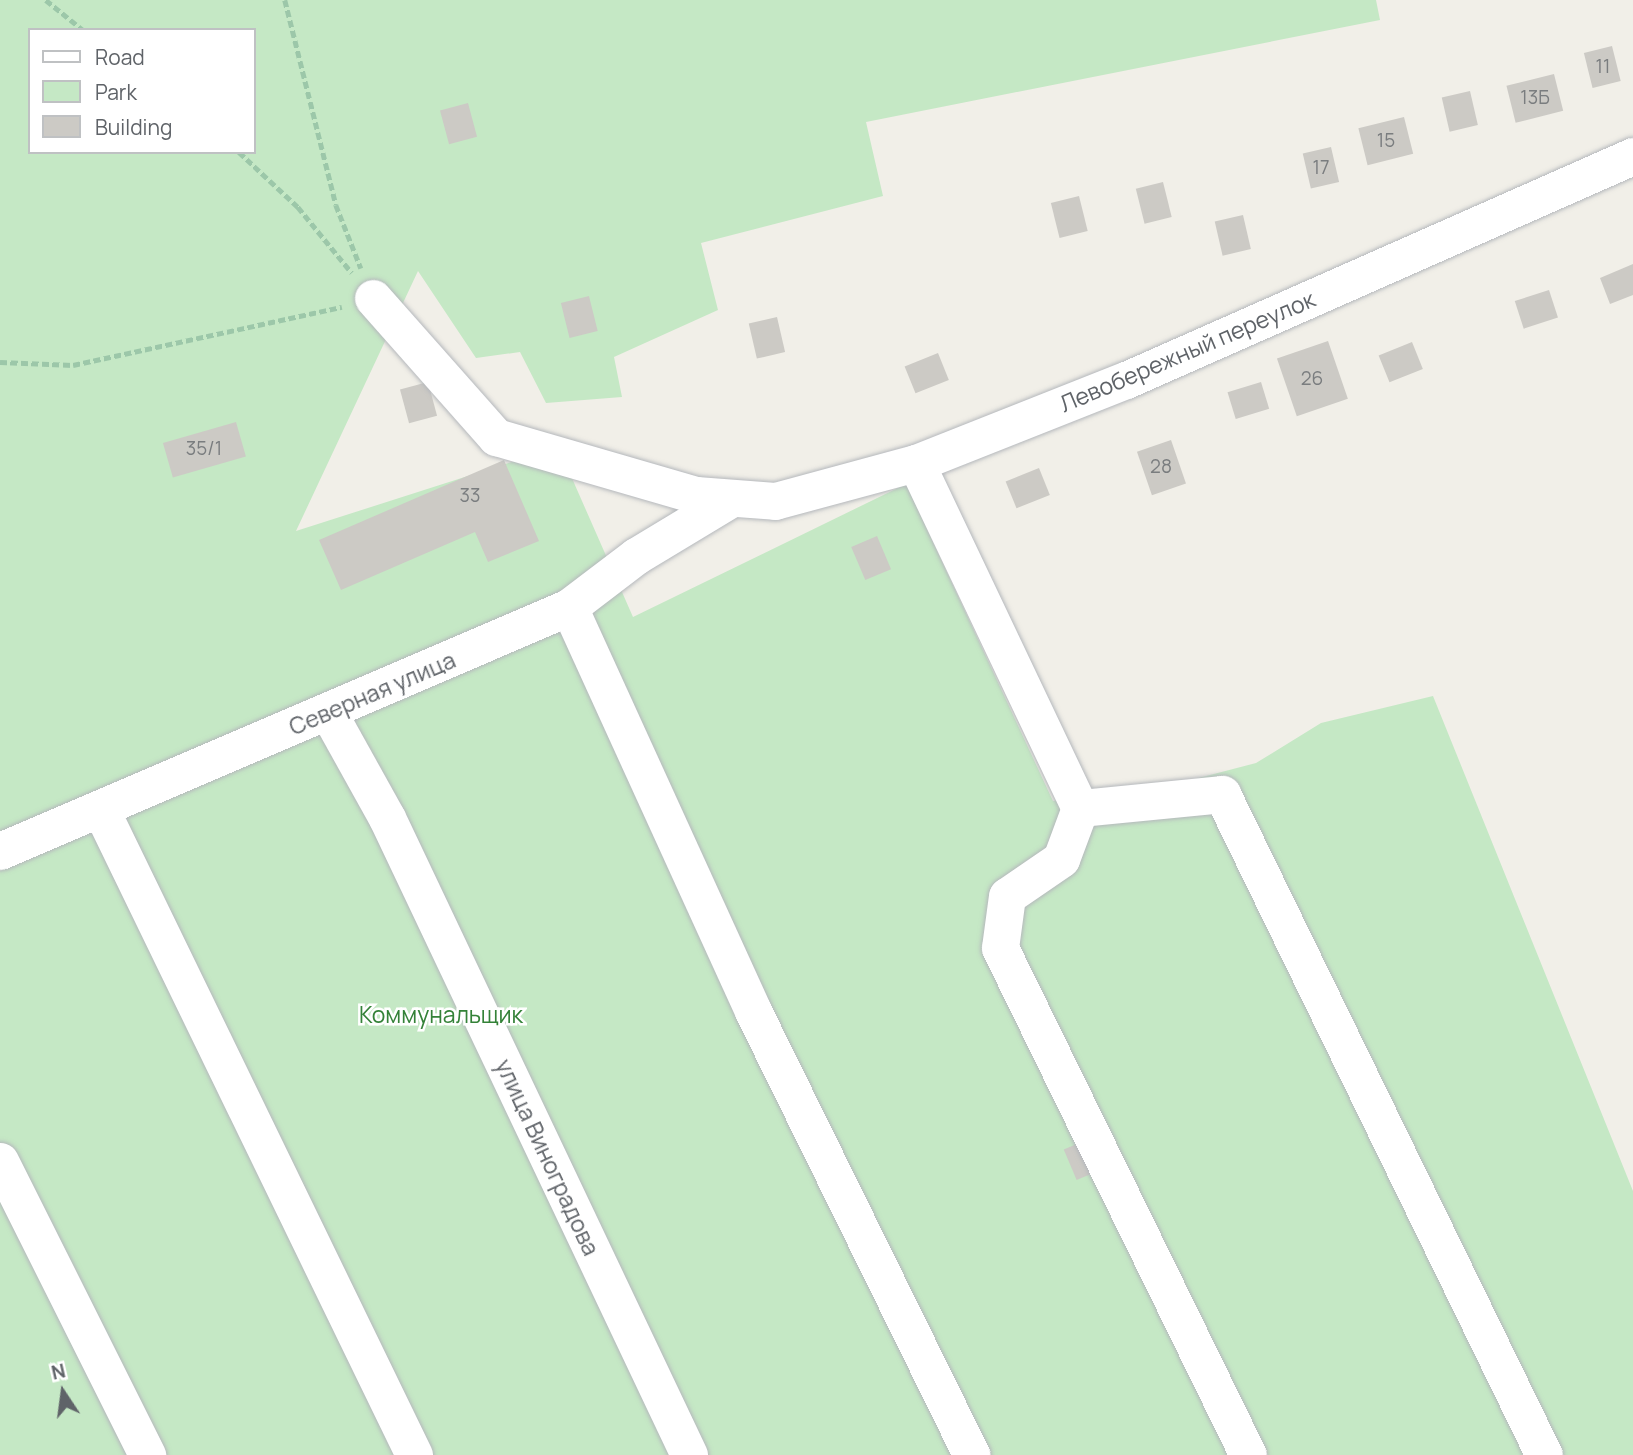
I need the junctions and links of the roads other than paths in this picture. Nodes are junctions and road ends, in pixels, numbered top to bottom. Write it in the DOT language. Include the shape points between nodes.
graph roads {
  1 [pos="1633,156"];
  2 [pos="373,298"];
  3 [pos="916,463"];
  4 [pos="727,501"];
  5 [pos="569,607"];
  6 [pos="328,712"];
  7 [pos="1080,808"];
  8 [pos="101,810"];
  9 [pos="0,851"];
  10 [pos="0,1161"];
  11 [pos="147,1455"];
  12 [pos="414,1455"];
  13 [pos="689,1455"];
  14 [pos="971,1455"];
  15 [pos="1248,1455"];
  16 [pos="1544,1455"];
  1 -- 3 [label="street, Левобережный переулок" via="1126,380"];
  2 -- 4 [label="street, Левобережный переулок" via="496,437"];
  3 -- 4 [label="street, Левобережный переулок" via="775,501"];
  3 -- 7 [label="street"];
  4 -- 5 [label="street, Северная улица" via="636,556"];
  5 -- 6 [label="street, Северная улица"];
  5 -- 14 [label="street" via="753,1011"];
  6 -- 8 [label="street, Северная улица"];
  6 -- 13 [label="street, улица Виноградова" via="387,818"];
  7 -- 15 [label="street" via="1061,859 1007,896 1000,948"];
  7 -- 16 [label="street" via="1222,794"];
  8 -- 9 [label="street, Северная улица"];
  8 -- 12 [label="street"];
  10 -- 11 [label="street"];
}
